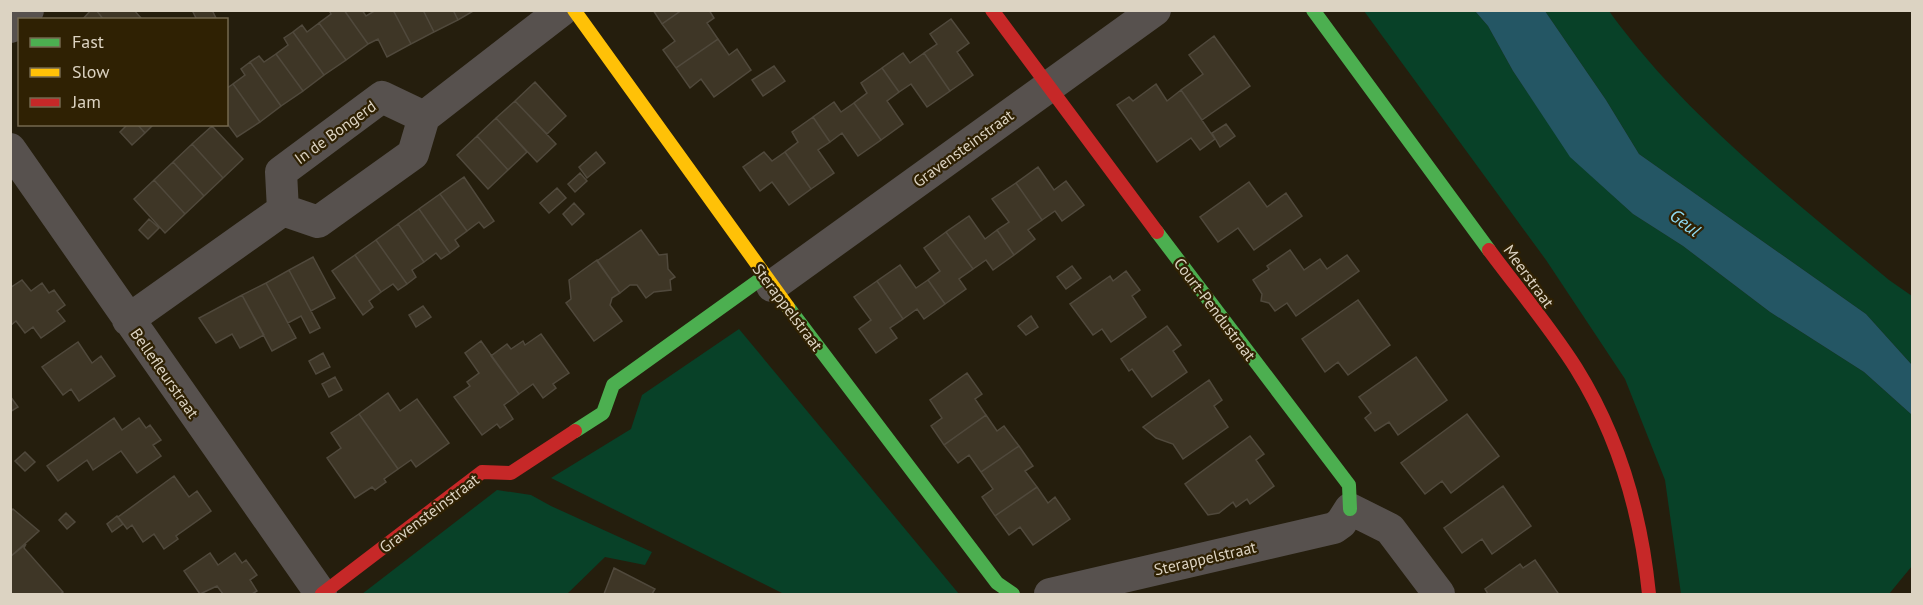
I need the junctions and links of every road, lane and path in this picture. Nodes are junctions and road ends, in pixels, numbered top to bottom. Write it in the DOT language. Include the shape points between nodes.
graph roads {
  1 [pos="562,10"];
  2 [pos="574,10"];
  3 [pos="993,10"];
  4 [pos="1155,10"];
  5 [pos="1313,10"];
  6 [pos="1047,87"];
  7 [pos="424,117"];
  8 [pos="10,149"];
  9 [pos="283,210"];
  10 [pos="768,281"];
  11 [pos="128,320"];
  12 [pos="1350,509"];
  13 [pos="322,594"];
  14 [pos="1014,594"];
  15 [pos="1050,594"];
  16 [pos="1439,594"];
  17 [pos="1649,594"];
  1 -- 7 [label="street"];
  2 -- 10 [label="street, Sterappelstraat"];
  3 -- 6 [label="street, Court-Pendustraat"];
  4 -- 6 [label="street, Gravensteinstraat"];
  5 -- 17 [label="street, Meerstraat" via="1575,367 1607,426 1627,486"];
  6 -- 10 [label="street, Gravensteinstraat"];
  6 -- 12 [label="street, Court-Pendustraat" via="1349,485"];
  7 -- 9 [label="street" via="414,154 318,222"];
  7 -- 9 [label="street, In de Bongerd" via="382,97 281,172"];
  8 -- 11 [label="street, Bellefleurstraat"];
  9 -- 11 [label="street"];
  10 -- 13 [label="street, Gravensteinstraat" via="613,385 603,413 511,473 482,472"];
  10 -- 14 [label="street, Sterappelstraat" via="997,583"];
  11 -- 13 [label="street, Bellefleurstraat"];
  12 -- 15 [label="street, Sterappelstraat" via="1334,528"];
  12 -- 16 [label="street" via="1390,529"];
}
